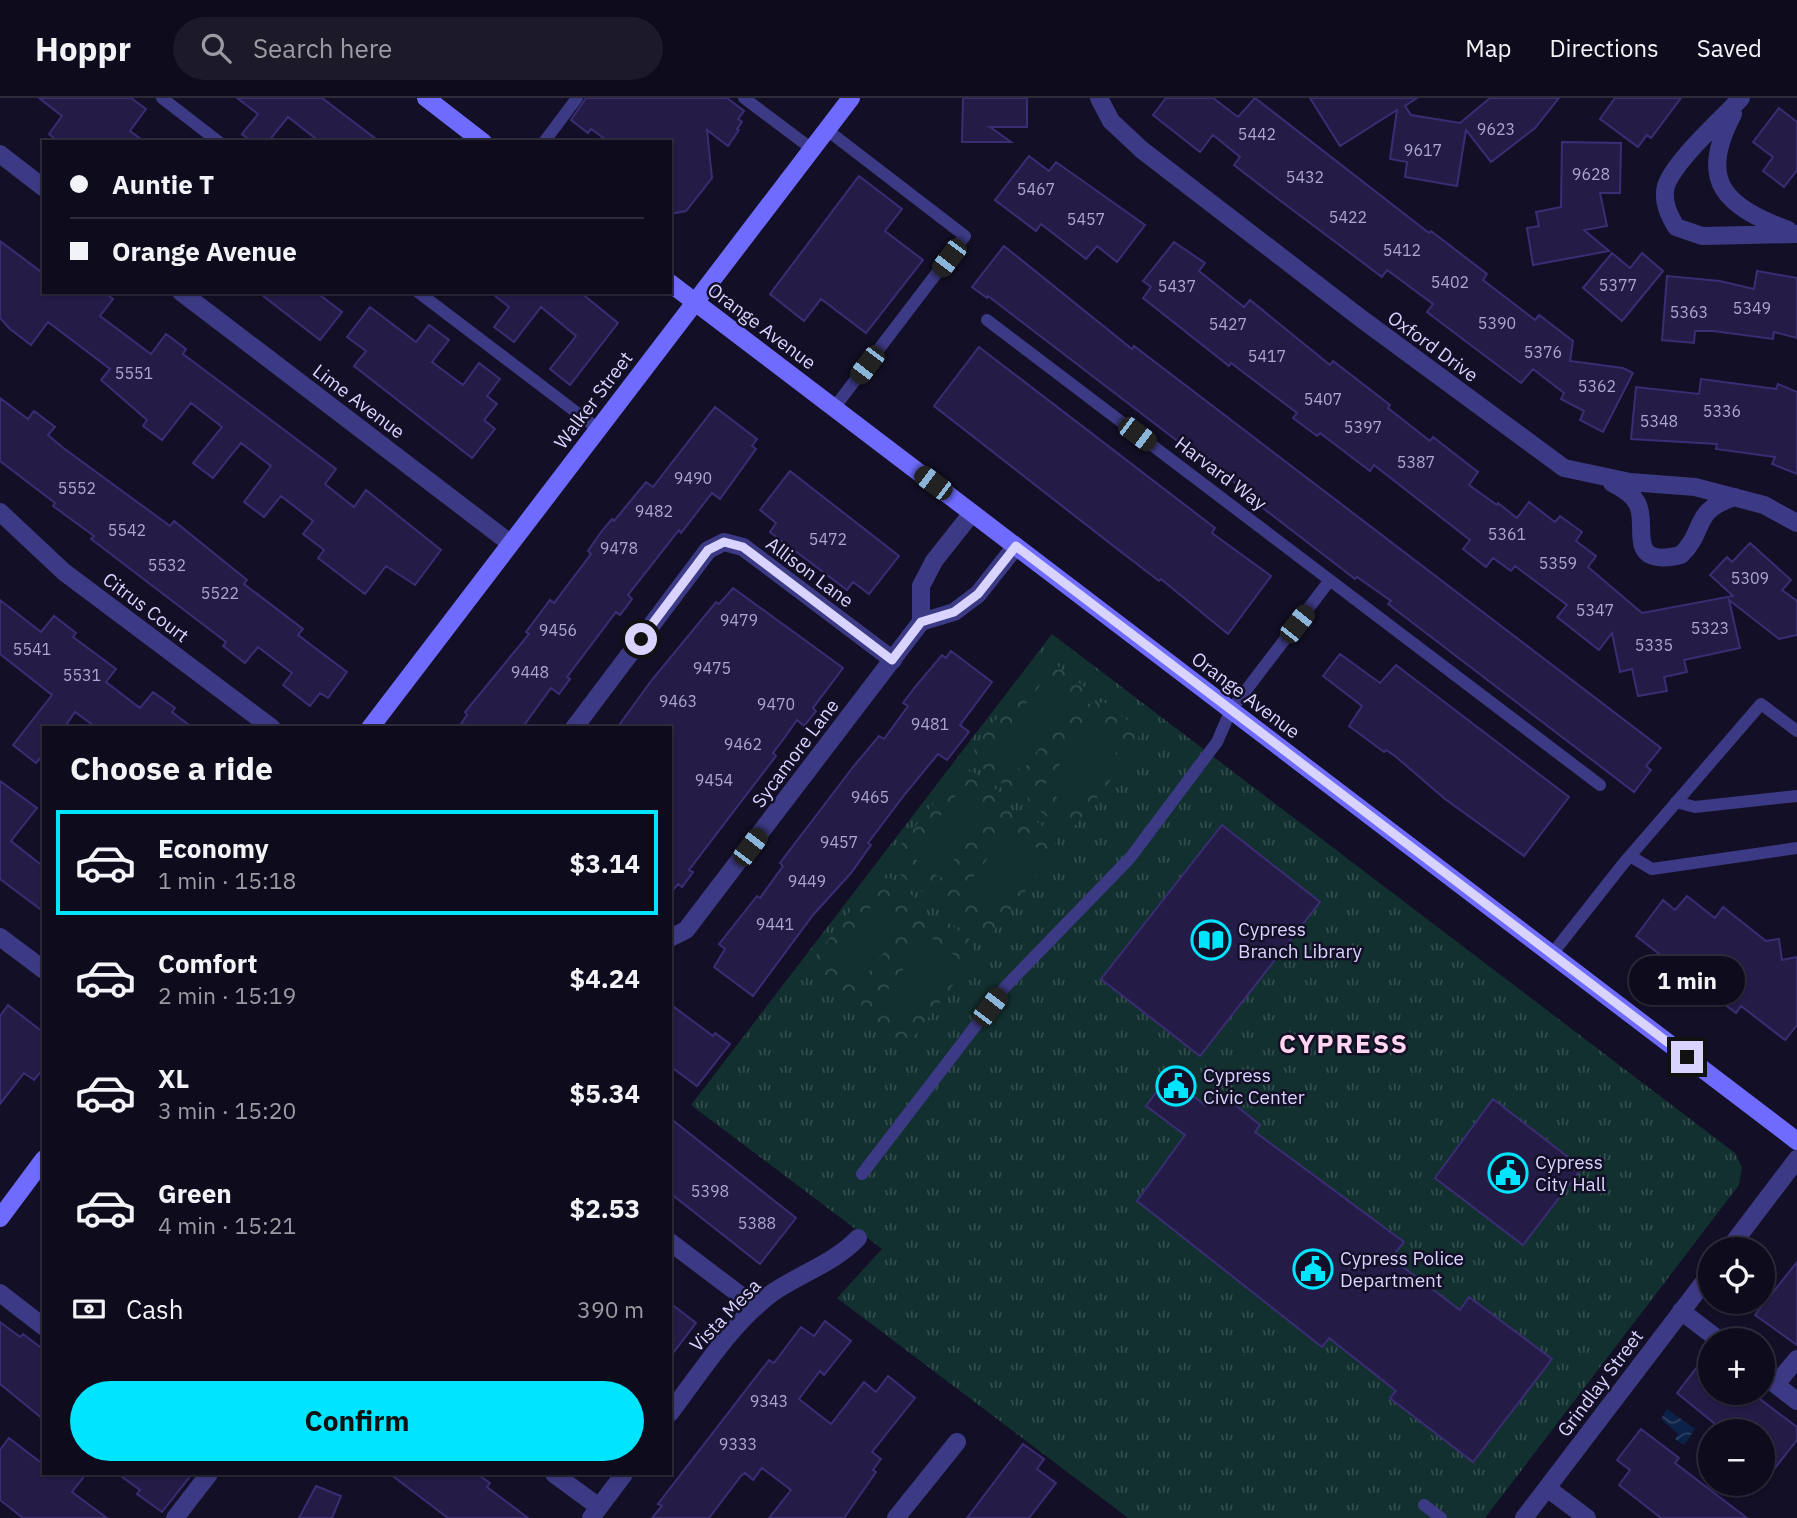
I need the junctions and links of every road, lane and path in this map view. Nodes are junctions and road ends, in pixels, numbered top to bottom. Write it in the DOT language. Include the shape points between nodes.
graph roads {
  1 [pos="162,98"];
  2 [pos="577,98"];
  3 [pos="744,98"];
  4 [pos="851,98"];
  5 [pos="1099,98"];
  6 [pos="1742,98"];
  7 [pos="428,99"];
  8 [pos="827,130"];
  9 [pos="216,140"];
  10 [pos="480,140"];
  11 [pos="546,140"];
  12 [pos="812,149"];
  13 [pos="0,154"];
  14 [pos="42,186"];
  15 [pos="1796,233"];
  16 [pos="672,284"];
  17 [pos="184,294"];
  18 [pos="421,294"];
  19 [pos="694,301"];
  20 [pos="987,320"];
  21 [pos="834,408"];
  22 [pos="597,429"];
  23 [pos="1599,476"];
  24 [pos="1735,497"];
  25 [pos="0,512"];
  26 [pos="972,513"];
  27 [pos="1797,523"];
  28 [pos="510,543"];
  29 [pos="1016,546"];
  30 [pos="1330,580"];
  31 [pos="921,622"];
  32 [pos="892,660"];
  33 [pos="1231,710"];
  34 [pos="269,726"];
  35 [pos="372,726"];
  36 [pos="575,726"];
  37 [pos="1797,731"];
  38 [pos="1600,785"];
  39 [pos="1797,796"];
  40 [pos="1676,802"];
  41 [pos="1797,848"];
  42 [pos="1630,856"];
  43 [pos="0,937"];
  44 [pos="672,938"];
  45 [pos="1552,954"];
  46 [pos="42,968"];
  47 [pos="1797,1141"];
  48 [pos="1797,1159"];
  49 [pos="42,1162"];
  50 [pos="862,1174"];
  51 [pos="0,1218"];
  52 [pos="1738,1237"];
  53 [pos="858,1238"];
  54 [pos="672,1244"];
  55 [pos="1698,1289"];
  56 [pos="0,1293"];
  57 [pos="756,1307"];
  58 [pos="1681,1311"];
  59 [pos="42,1325"];
  60 [pos="1703,1328"];
  61 [pos="1797,1359"];
  62 [pos="1775,1375"];
  63 [pos="1775,1384"];
  64 [pos="1797,1401"];
  65 [pos="672,1410"];
  66 [pos="957,1442"];
  67 [pos="208,1475"];
  68 [pos="555,1475"];
  69 [pos="623,1475"];
  70 [pos="1547,1488"];
  71 [pos="1424,1505"];
  72 [pos="595,1513"];
  73 [pos="175,1518"];
  74 [pos="897,1518"];
  75 [pos="1441,1518"];
  76 [pos="1524,1518"];
  77 [pos="1587,1518"];
  1 -- 9 [label="lane"];
  2 -- 11 [label="lane"];
  3 -- 12 [label="lane"];
  4 -- 8 [label="main road, Walker Street"];
  5 -- 23 [label="street, Oxford Drive" via="1111,121 1142,150 1363,320 1564,468"];
  6 -- 15 [label="street" via="1724,134 1717,163 1719,181 1740,210"];
  6 -- 15 [label="street" via="1679,163 1666,186 1666,208 1676,227 1702,236"];
  7 -- 10 [label="main road"];
  8 -- 12 [label="main road, Walker Street"];
  8 -- 21 [label="lane" via="965,236"];
  12 -- 19 [label="main road, Walker Street"];
  13 -- 14 [label="street"];
  16 -- 19 [label="main road, Orange Avenue"];
  17 -- 28 [label="street, Lime Avenue"];
  18 -- 22 [label="lane"];
  19 -- 21 [label="main road, Orange Avenue"];
  19 -- 22 [label="main road, Walker Street"];
  20 -- 30 [label="lane, Harvard Way"];
  21 -- 26 [label="main road, Orange Avenue"];
  22 -- 28 [label="main road, Walker Street"];
  23 -- 24 [label="street, Oxford Drive" via="1695,487"];
  23 -- 24 [label="street" via="1633,496 1639,507 1639,538 1644,549 1656,556 1681,555 1690,546 1704,513"];
  24 -- 27 [label="street, Oxford Drive" via="1764,505"];
  25 -- 34 [label="street, Citrus Court" via="64,572"];
  26 -- 29 [label="main road, Orange Avenue"];
  26 -- 31 [label="street" via="934,561 921,586"];
  28 -- 35 [label="main road, Walker Street"];
  29 -- 31 [label="street" via="978,594 954,612"];
  29 -- 33 [label="main road, Orange Avenue"];
  30 -- 33 [label="lane"];
  30 -- 38 [label="lane, Harvard Way"];
  31 -- 32 [label="street, Sycamore Lane"];
  32 -- 36 [label="street, Allison Lane" via="743,547 724,542 708,550"];
  32 -- 44 [label="street, Sycamore Lane" via="687,930"];
  33 -- 45 [label="main road, Orange Avenue"];
  33 -- 50 [label="lane" via="1217,742 1130,858 1006,986"];
  37 -- 40 [label="lane" via="1761,704"];
  39 -- 40 [label="lane" via="1695,807"];
  40 -- 42 [label="lane"];
  41 -- 42 [label="lane" via="1652,869"];
  42 -- 45 [label="lane"];
  43 -- 46 [label="street"];
  45 -- 47 [label="main road, Orange Avenue"];
  48 -- 52 [label="street"];
  49 -- 51 [label="main road"];
  53 -- 57 [label="street, Vista Mesa" via="837,1258 774,1292"];
  54 -- 57 [label="street"];
  55 -- 58 [label="street, Grindlay Street"];
  56 -- 59 [label="street"];
  57 -- 65 [label="street, Vista Mesa"];
  58 -- 60 [label="street"];
  58 -- 70 [label="street, Grindlay Street"];
  61 -- 62 [label="street"];
  63 -- 64 [label="street"];
  66 -- 74 [label="street"];
  67 -- 73 [label="street"];
  68 -- 72 [label="street"];
  69 -- 72 [label="street"];
  70 -- 76 [label="street, Grindlay Street"];
  70 -- 77 [label="street"];
  71 -- 75 [label="lane"];
}
